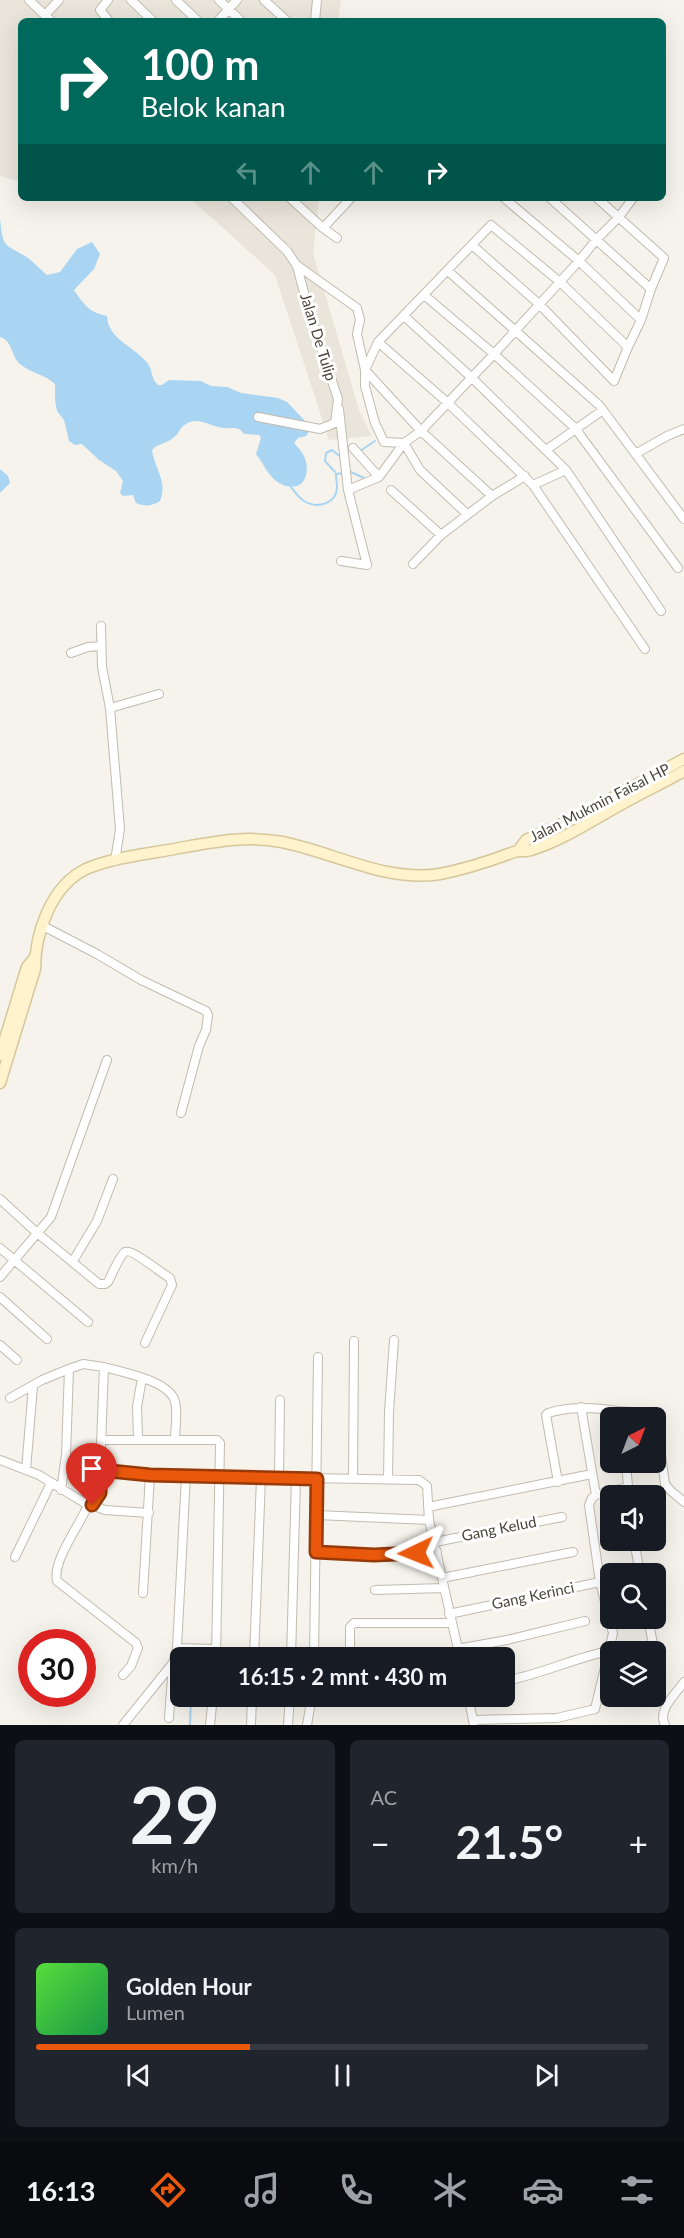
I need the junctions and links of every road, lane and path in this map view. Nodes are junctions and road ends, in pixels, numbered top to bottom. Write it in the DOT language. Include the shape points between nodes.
graph roads {
  1 [pos="29,0"];
  2 [pos="59,0"];
  3 [pos="108,0"];
  4 [pos="131,0"];
  5 [pos="176,0"];
  6 [pos="219,0"];
  7 [pos="237,0"];
  8 [pos="264,0"];
  9 [pos="315,1"];
  10 [pos="229,10"];
  11 [pos="48,18"];
  12 [pos="107,18"];
  13 [pos="150,18"];
  14 [pos="195,18"];
  15 [pos="221,18"];
  16 [pos="238,18"];
  17 [pos="284,18"];
  18 [pos="315,18"];
  19 [pos="235,201"];
  20 [pos="296,201"];
  21 [pos="339,201"];
  22 [pos="348,201"];
  23 [pos="510,201"];
  24 [pos="553,201"];
  25 [pos="601,201"];
  26 [pos="631,201"];
  27 [pos="344,205"];
  28 [pos="620,217"];
  29 [pos="323,228"];
  30 [pos="337,238"];
  31 [pos="596,240"];
  32 [pos="472,245"];
  33 [pos="579,261"];
  34 [pos="297,266"];
  35 [pos="447,271"];
  36 [pos="560,282"];
  37 [pos="651,289"];
  38 [pos="424,295"];
  39 [pos="539,303"];
  40 [pos="404,316"];
  41 [pos="641,320"];
  42 [pos="516,330"];
  43 [pos="378,342"];
  44 [pos="628,347"];
  45 [pos="494,354"];
  46 [pos="365,370"];
  47 [pos="471,377"];
  48 [pos="338,399"];
  49 [pos="448,403"];
  50 [pos="603,410"];
  51 [pos="258,417"];
  52 [pos="575,428"];
  53 [pos="684,429"];
  54 [pos="421,431"];
  55 [pos="404,443"];
  56 [pos="353,448"];
  57 [pos="546,450"];
  58 [pos="637,453"];
  59 [pos="566,470"];
  60 [pos="525,476"];
  61 [pos="379,477"];
  62 [pos="533,485"];
  63 [pos="348,486"];
  64 [pos="392,490"];
  65 [pos="492,496"];
  66 [pos="467,514"];
  67 [pos="684,519"];
  68 [pos="441,535"];
  69 [pos="341,561"];
  70 [pos="413,564"];
  71 [pos="678,568"];
  72 [pos="660,611"];
  73 [pos="101,626"];
  74 [pos="101,646"];
  75 [pos="645,649"];
  76 [pos="71,653"];
  77 [pos="159,694"];
  78 [pos="110,708"];
  79 [pos="684,759"];
  80 [pos="684,771"];
  81 [pos="518,850"];
  82 [pos="115,861"];
  83 [pos="43,926"];
  84 [pos="35,957"];
  85 [pos="0,1055"];
  86 [pos="107,1060"];
  87 [pos="0,1083"];
  88 [pos="181,1113"];
  89 [pos="113,1179"];
  90 [pos="0,1198"];
  91 [pos="36,1232"];
  92 [pos="0,1248"];
  93 [pos="13,1260"];
  94 [pos="73,1261"];
  95 [pos="0,1277"];
  96 [pos="0,1297"];
  97 [pos="88,1322"];
  98 [pos="47,1339"];
  99 [pos="394,1340"];
  100 [pos="354,1341"];
  101 [pos="145,1343"];
  102 [pos="0,1345"];
  103 [pos="318,1357"];
  104 [pos="17,1360"];
  105 [pos="104,1367"];
  106 [pos="69,1369"];
  107 [pos="142,1378"];
  108 [pos="33,1386"];
  109 [pos="10,1398"];
  110 [pos="280,1400"];
  111 [pos="581,1407"];
  112 [pos="600,1411"];
  113 [pos="138,1439"];
  114 [pos="101,1440"];
  115 [pos="175,1440"];
  116 [pos="0,1460"];
  117 [pos="26,1470"];
  118 [pos="100,1470"];
  119 [pos="663,1473"];
  120 [pos="592,1474"];
  121 [pos="150,1475"];
  122 [pos="186,1475"];
  123 [pos="221,1476"];
  124 [pos="261,1478"];
  125 [pos="279,1478"];
  126 [pos="296,1478"];
  127 [pos="317,1479"];
  128 [pos="353,1479"];
  129 [pos="388,1480"];
  130 [pos="558,1482"];
  131 [pos="51,1483"];
  132 [pos="61,1490"];
  133 [pos="596,1495"];
  134 [pos="600,1495"];
  135 [pos="684,1502"];
  136 [pos="90,1505"];
  137 [pos="428,1507"];
  138 [pos="149,1513"];
  139 [pos="317,1515"];
  140 [pos="562,1517"];
  141 [pos="429,1520"];
  142 [pos="435,1542"];
  143 [pos="316,1552"];
  144 [pos="437,1552"];
  145 [pos="573,1552"];
  146 [pos="15,1557"];
  147 [pos="442,1578"];
  148 [pos="600,1582"];
  149 [pos="444,1588"];
  150 [pos="375,1590"];
  151 [pos="143,1593"];
  152 [pos="450,1619"];
  153 [pos="585,1621"];
  154 [pos="177,1647"];
  155 [pos="216,1647"];
  156 [pos="254,1647"];
  157 [pos="291,1647"];
  158 [pos="314,1647"];
  159 [pos="350,1647"];
  160 [pos="457,1647"];
  161 [pos="463,1647"];
  162 [pos="600,1653"];
  163 [pos="170,1667"];
  164 [pos="123,1675"];
  165 [pos="515,1679"];
  166 [pos="684,1682"];
  167 [pos="600,1688"];
  168 [pos="170,1704"];
  169 [pos="212,1707"];
  170 [pos="252,1707"];
  171 [pos="289,1707"];
  172 [pos="311,1707"];
  173 [pos="470,1707"];
  174 [pos="169,1718"];
  175 [pos="473,1723"];
  176 [pos="123,1725"];
  177 [pos="210,1725"];
  178 [pos="251,1725"];
  179 [pos="288,1725"];
  180 [pos="308,1725"];
  181 [pos="665,1725"];
  1 -- 11 [label="street"];
  2 -- 11 [label="street"];
  3 -- 12 [label="street" via="100,10"];
  4 -- 13 [label="street"];
  5 -- 14 [label="street"];
  6 -- 10 [label="street"];
  7 -- 10 [label="street"];
  8 -- 17 [label="street"];
  9 -- 18 [label="street"];
  10 -- 15 [label="street"];
  10 -- 16 [label="street"];
  19 -- 34 [label="street, Jalan De Tulip" via="287,251"];
  20 -- 29 [label="street"];
  21 -- 27 [label="street"];
  22 -- 27 [label="street"];
  23 -- 33 [label="street"];
  24 -- 31 [label="street"];
  25 -- 28 [label="street"];
  26 -- 28 [label="street"];
  27 -- 29 [label="street"];
  28 -- 31 [label="street"];
  28 -- 37 [label="street" via="664,258"];
  29 -- 30 [label="street"];
  31 -- 33 [label="street"];
  31 -- 37 [label="street"];
  32 -- 35 [label="street"];
  32 -- 36 [label="street" via="491,225"];
  32 -- 39 [label="street"];
  33 -- 36 [label="street"];
  33 -- 41 [label="street"];
  34 -- 46 [label="street" via="357,308 357,334"];
  34 -- 48 [label="street, Jalan De Tulip"];
  35 -- 38 [label="street"];
  35 -- 42 [label="street"];
  36 -- 39 [label="street"];
  36 -- 44 [label="street"];
  37 -- 41 [label="street"];
  38 -- 40 [label="street"];
  38 -- 45 [label="street"];
  39 -- 42 [label="street"];
  39 -- 44 [label="street" via="614,381"];
  40 -- 43 [label="street"];
  40 -- 47 [label="street"];
  41 -- 44 [label="street"];
  42 -- 45 [label="street"];
  42 -- 50 [label="street"];
  43 -- 46 [label="street"];
  43 -- 49 [label="street"];
  45 -- 47 [label="street"];
  45 -- 52 [label="street"];
  46 -- 54 [label="street"];
  46 -- 55 [label="street" via="365,386 384,442"];
  47 -- 49 [label="street"];
  47 -- 57 [label="street"];
  48 -- 51 [label="street, Jalan De Tulip" via="335,423 320,429"];
  48 -- 63 [label="street"];
  49 -- 54 [label="street"];
  49 -- 60 [label="street"];
  50 -- 52 [label="street"];
  50 -- 58 [label="street"];
  52 -- 57 [label="street"];
  52 -- 71 [label="street"];
  53 -- 58 [label="street"];
  54 -- 55 [label="street"];
  54 -- 65 [label="street"];
  55 -- 61 [label="street"];
  55 -- 66 [label="street" via="420,470"];
  56 -- 61 [label="street"];
  57 -- 59 [label="street"];
  58 -- 67 [label="street"];
  59 -- 62 [label="street"];
  59 -- 72 [label="street"];
  60 -- 62 [label="street"];
  60 -- 65 [label="street"];
  61 -- 63 [label="street"];
  62 -- 75 [label="street"];
  63 -- 69 [label="street" via="367,564"];
  64 -- 68 [label="street"];
  65 -- 66 [label="street"];
  66 -- 68 [label="street"];
  68 -- 70 [label="street"];
  73 -- 74 [label="street"];
  74 -- 76 [label="street"];
  74 -- 78 [label="street"];
  77 -- 78 [label="street"];
  78 -- 82 [label="street" via="120,829"];
  79 -- 81 [label="street, Jalan Mukmin Faisal HP" via="526,840"];
  80 -- 81 [label="street, Jalan Mukmin Faisal HP" via="568,834 529,852"];
  81 -- 82 [label="street, Jalan Mukmin Faisal HP" via="481,864 429,875 385,871 282,842 244,837"];
  82 -- 83 [label="street, Jalan Mukmin Faisal HP" via="84,870 63,887"];
  83 -- 84 [label="street, Jalan Mukmin Faisal HP"];
  83 -- 88 [label="street" via="206,1011 206,1030"];
  84 -- 85 [label="street, Jalan Mukmin Faisal HP" via="27,967"];
  84 -- 87 [label="street, Jalan Mukmin Faisal HP" via="35,969"];
  86 -- 91 [label="street" via="51,1217"];
  89 -- 94 [label="street" via="97,1221"];
  90 -- 91 [label="street"];
  91 -- 93 [label="street"];
  91 -- 94 [label="street"];
  92 -- 93 [label="street"];
  93 -- 95 [label="street"];
  93 -- 97 [label="street"];
  94 -- 101 [label="street" via="99,1284 105,1284 123,1254 133,1252 170,1278 172,1285"];
  96 -- 98 [label="street"];
  99 -- 129 [label="street"];
  100 -- 128 [label="street"];
  102 -- 104 [label="street"];
  103 -- 127 [label="street"];
  105 -- 106 [label="street" via="83,1364"];
  105 -- 107 [label="street"];
  105 -- 114 [label="street"];
  106 -- 108 [label="street"];
  106 -- 132 [label="street"];
  107 -- 113 [label="street" via="137,1407"];
  107 -- 115 [label="street" via="172,1394"];
  108 -- 109 [label="street"];
  108 -- 117 [label="street"];
  110 -- 125 [label="street"];
  111 -- 112 [label="street"];
  111 -- 120 [label="street"];
  111 -- 130 [label="street" via="546,1415"];
  113 -- 114 [label="street"];
  113 -- 115 [label="street"];
  114 -- 118 [label="street"];
  115 -- 123 [label="street" via="217,1440"];
  116 -- 117 [label="street"];
  117 -- 131 [label="street"];
  118 -- 121 [label="street"];
  118 -- 136 [label="street" via="100,1493"];
  119 -- 135 [label="street" via="665,1484"];
  120 -- 130 [label="street"];
  120 -- 133 [label="street"];
  121 -- 122 [label="street"];
  121 -- 138 [label="street"];
  122 -- 123 [label="street"];
  122 -- 154 [label="street"];
  123 -- 124 [label="street"];
  123 -- 155 [label="street"];
  124 -- 125 [label="street"];
  124 -- 156 [label="street"];
  125 -- 126 [label="street"];
  126 -- 127 [label="street"];
  126 -- 157 [label="street"];
  127 -- 128 [label="street"];
  127 -- 139 [label="street"];
  128 -- 129 [label="street"];
  129 -- 137 [label="street" via="419,1480 427,1486"];
  130 -- 137 [label="street"];
  131 -- 132 [label="street"];
  131 -- 146 [label="street"];
  132 -- 136 [label="street"];
  133 -- 134 [label="street"];
  133 -- 148 [label="street" via="589,1505"];
  136 -- 138 [label="street"];
  136 -- 164 [label="street" via="55,1575 57,1581 136,1643 138,1648 131,1666"];
  137 -- 141 [label="street"];
  138 -- 151 [label="street"];
  139 -- 141 [label="street"];
  139 -- 143 [label="street"];
  140 -- 142 [label="street, Gang Kelud"];
  141 -- 142 [label="street"];
  142 -- 144 [label="street"];
  143 -- 144 [label="street"];
  143 -- 158 [label="street"];
  144 -- 147 [label="street"];
  145 -- 147 [label="street"];
  147 -- 149 [label="street"];
  148 -- 152 [label="street, Gang Kerinci"];
  149 -- 150 [label="street"];
  149 -- 152 [label="street"];
  152 -- 159 [label="street, Gang Kerinci" via="351,1625"];
  152 -- 160 [label="street"];
  153 -- 161 [label="street"];
  162 -- 165 [label="street"];
  163 -- 176 [label="street"];
  166 -- 181 [label="street" via="663,1711"];
  167 -- 175 [label="street" via="595,1709 557,1718"];
  168 -- 174 [label="street"];
  169 -- 177 [label="street"];
  170 -- 178 [label="street"];
  171 -- 179 [label="street"];
  172 -- 180 [label="street"];
  173 -- 175 [label="street"];
}
